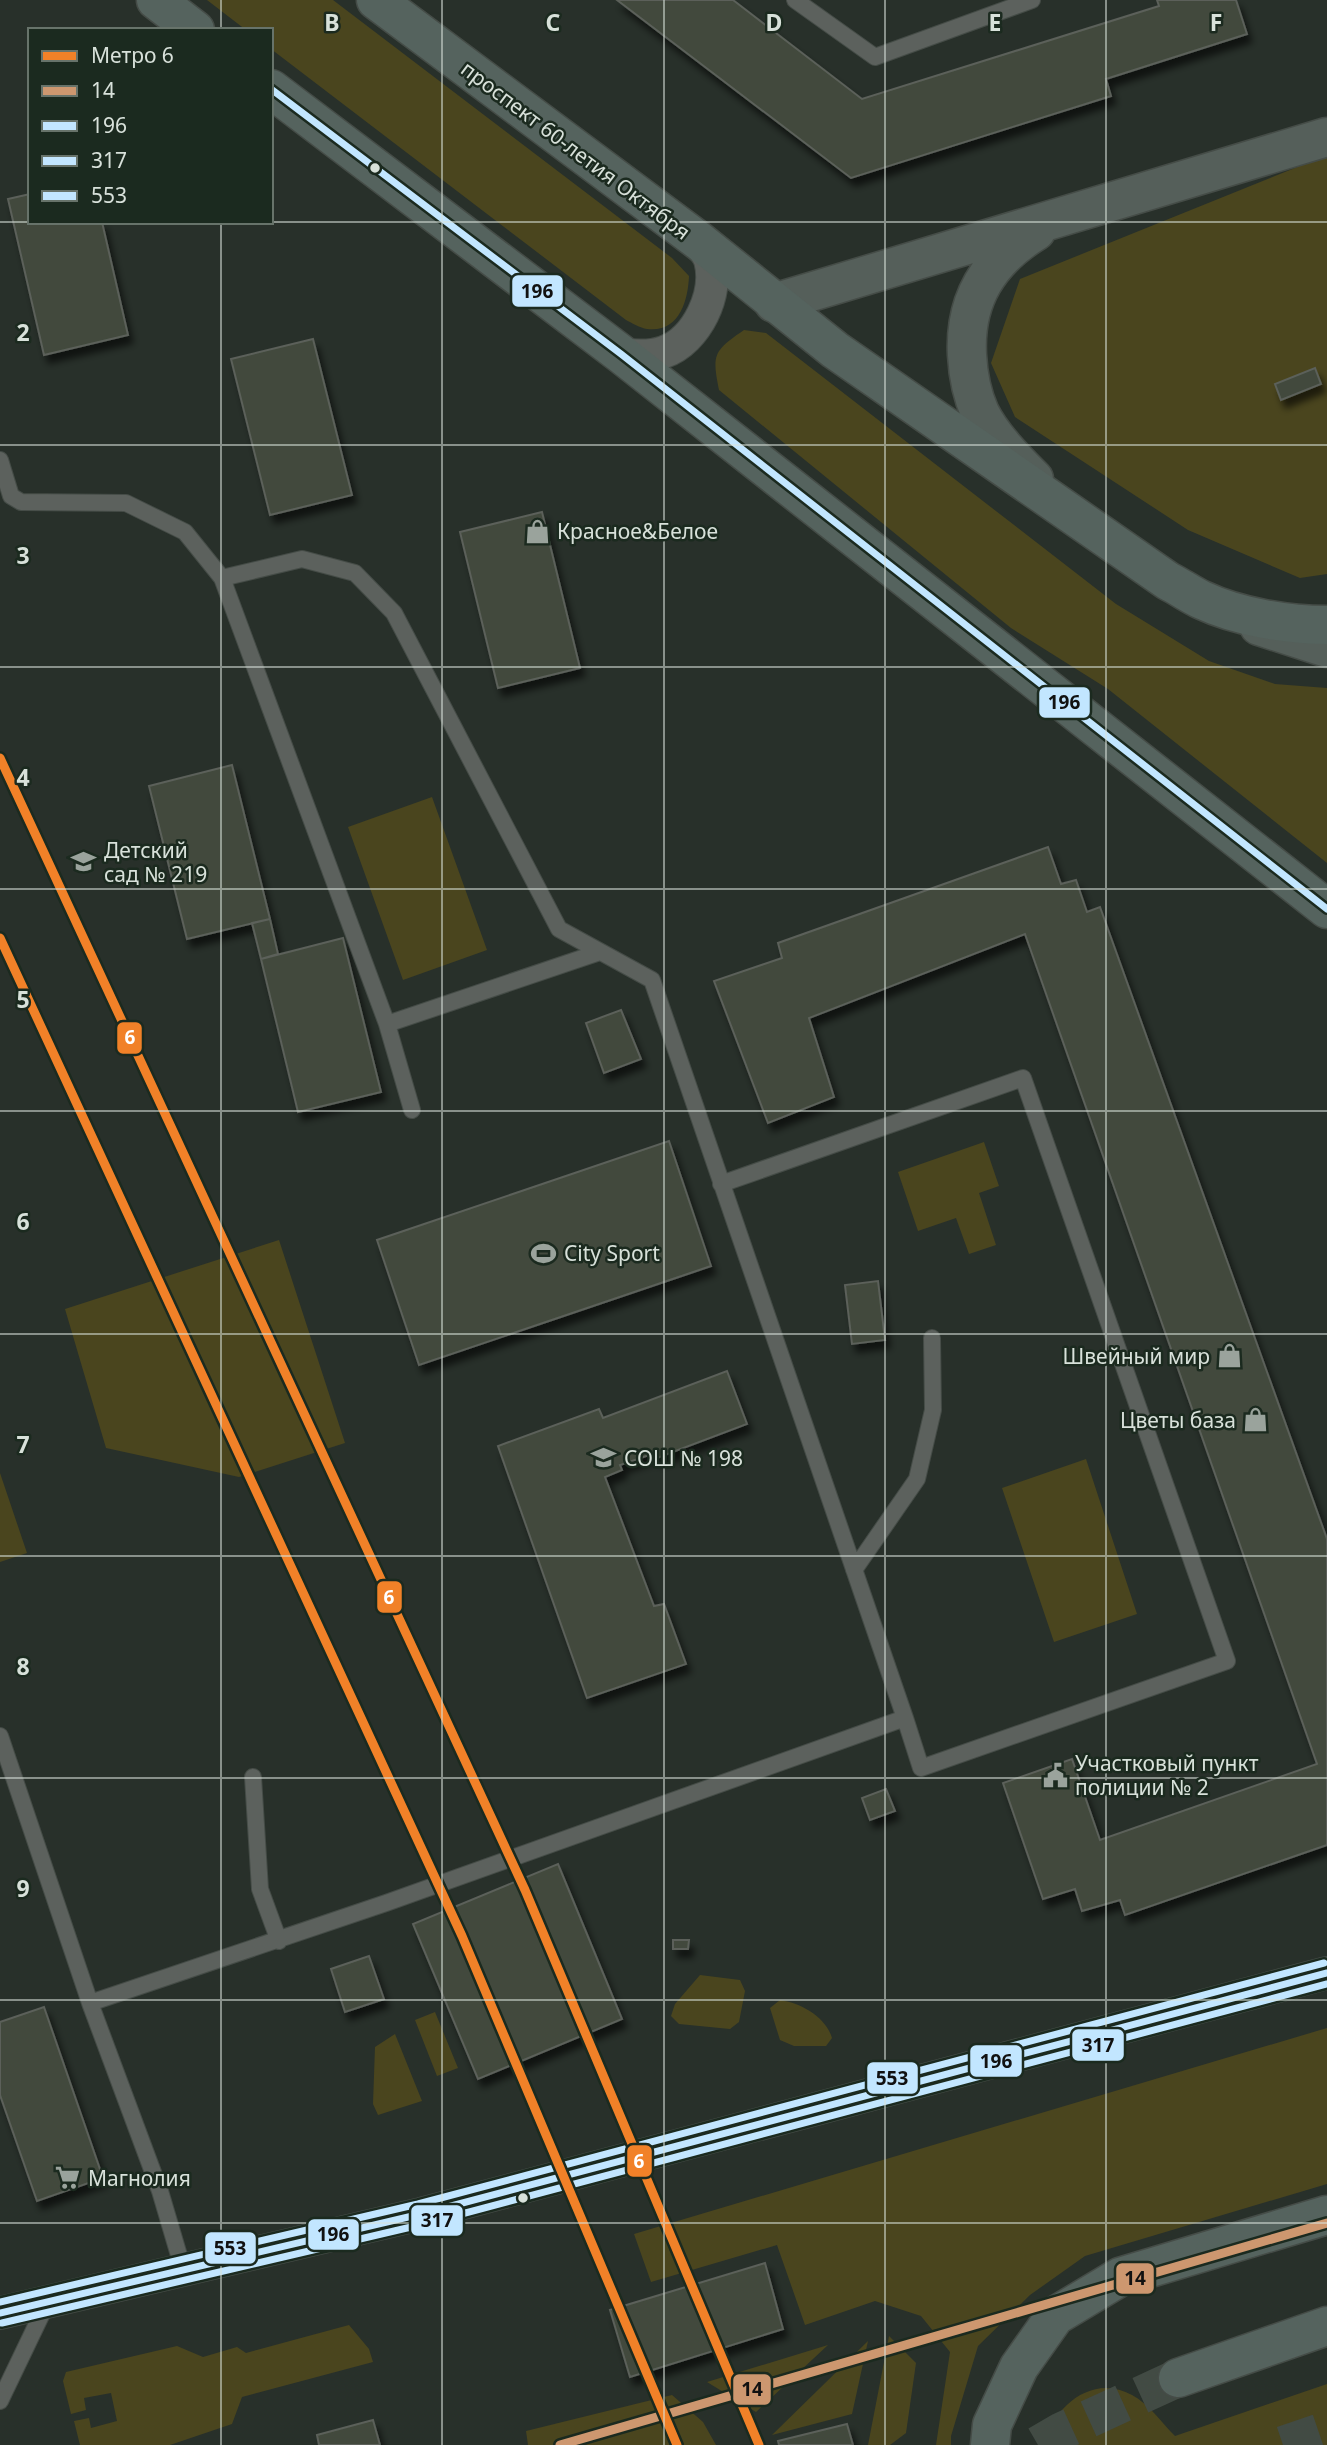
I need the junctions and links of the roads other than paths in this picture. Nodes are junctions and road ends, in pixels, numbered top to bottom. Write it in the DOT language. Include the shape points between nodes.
graph roads {
  1 [pos="156,0"];
  2 [pos="376,0"];
  3 [pos="795,0"];
  4 [pos="1032,0"];
  5 [pos="192,28"];
  6 [pos="273,91"];
  7 [pos="1327,137"];
  8 [pos="1055,218"];
  9 [pos="699,241"];
  10 [pos="774,303"];
  11 [pos="621,354"];
  12 [pos="0,460"];
  13 [pos="1072,515"];
  14 [pos="222,578"];
  15 [pos="1203,601"];
  16 [pos="1327,625"];
  17 [pos="1327,648"];
  18 [pos="1327,909"];
  19 [pos="600,951"];
  20 [pos="387,1024"];
  21 [pos="412,1110"];
  22 [pos="722,1184"];
  23 [pos="932,1338"];
  24 [pos="854,1570"];
  25 [pos="905,1718"];
  26 [pos="0,1736"];
  27 [pos="253,1777"];
  28 [pos="279,1941"];
  29 [pos="1327,1973"];
  30 [pos="90,2003"];
  31 [pos="1327,2214"];
  32 [pos="183,2269"];
  33 [pos="48,2301"];
  34 [pos="0,2312"];
  35 [pos="1327,2326"];
  36 [pos="1178,2378"];
  37 [pos="0,2401"];
  38 [pos="990,2445"];
  1 -- 5 [label="main road"];
  2 -- 9 [label="main road, проспект 60-летия Октября"];
  3 -- 4 [label="lane" via="875,57"];
  6 -- 11 [label="main road"];
  7 -- 8 [label="main road"];
  8 -- 10 [label="main road"];
  8 -- 13 [label="main road" via="994,265 975,294 966,332 968,376 980,413 1002,444"];
  9 -- 10 [label="main road, проспект 60-летия Октября"];
  9 -- 11 [label="street" via="709,260 712,287 704,314 687,337 666,352 642,357"];
  10 -- 13 [label="main road, проспект 60-летия Октября"];
  11 -- 18 [label="main road"];
  12 -- 14 [label="lane" via="11,496 21,502 126,503 185,532"];
  13 -- 15 [label="main road, проспект 60-летия Октября"];
  14 -- 19 [label="lane" via="302,559 355,573 394,613 559,929"];
  14 -- 20 [label="lane"];
  15 -- 16 [label="main road, проспект 60-летия Октября" via="1296,625"];
  15 -- 17 [label="main road" via="1257,626"];
  19 -- 20 [label="lane"];
  19 -- 22 [label="lane" via="652,980"];
  20 -- 21 [label="lane"];
  22 -- 24 [label="lane"];
  22 -- 25 [label="lane" via="1023,1078 1227,1661 921,1768"];
  23 -- 24 [label="lane" via="933,1410 917,1479"];
  24 -- 25 [label="lane"];
  25 -- 28 [label="lane"];
  26 -- 30 [label="lane"];
  27 -- 28 [label="lane" via="260,1889"];
  28 -- 30 [label="lane"];
  29 -- 32 [label="street" via="421,2214"];
  30 -- 32 [label="lane" via="160,2190"];
  31 -- 38 [label="main road" via="1120,2277 1055,2316 1018,2367 992,2425"];
  32 -- 33 [label="street"];
  33 -- 34 [label="street"];
  33 -- 37 [label="lane"];
  35 -- 36 [label="main road"];
}
